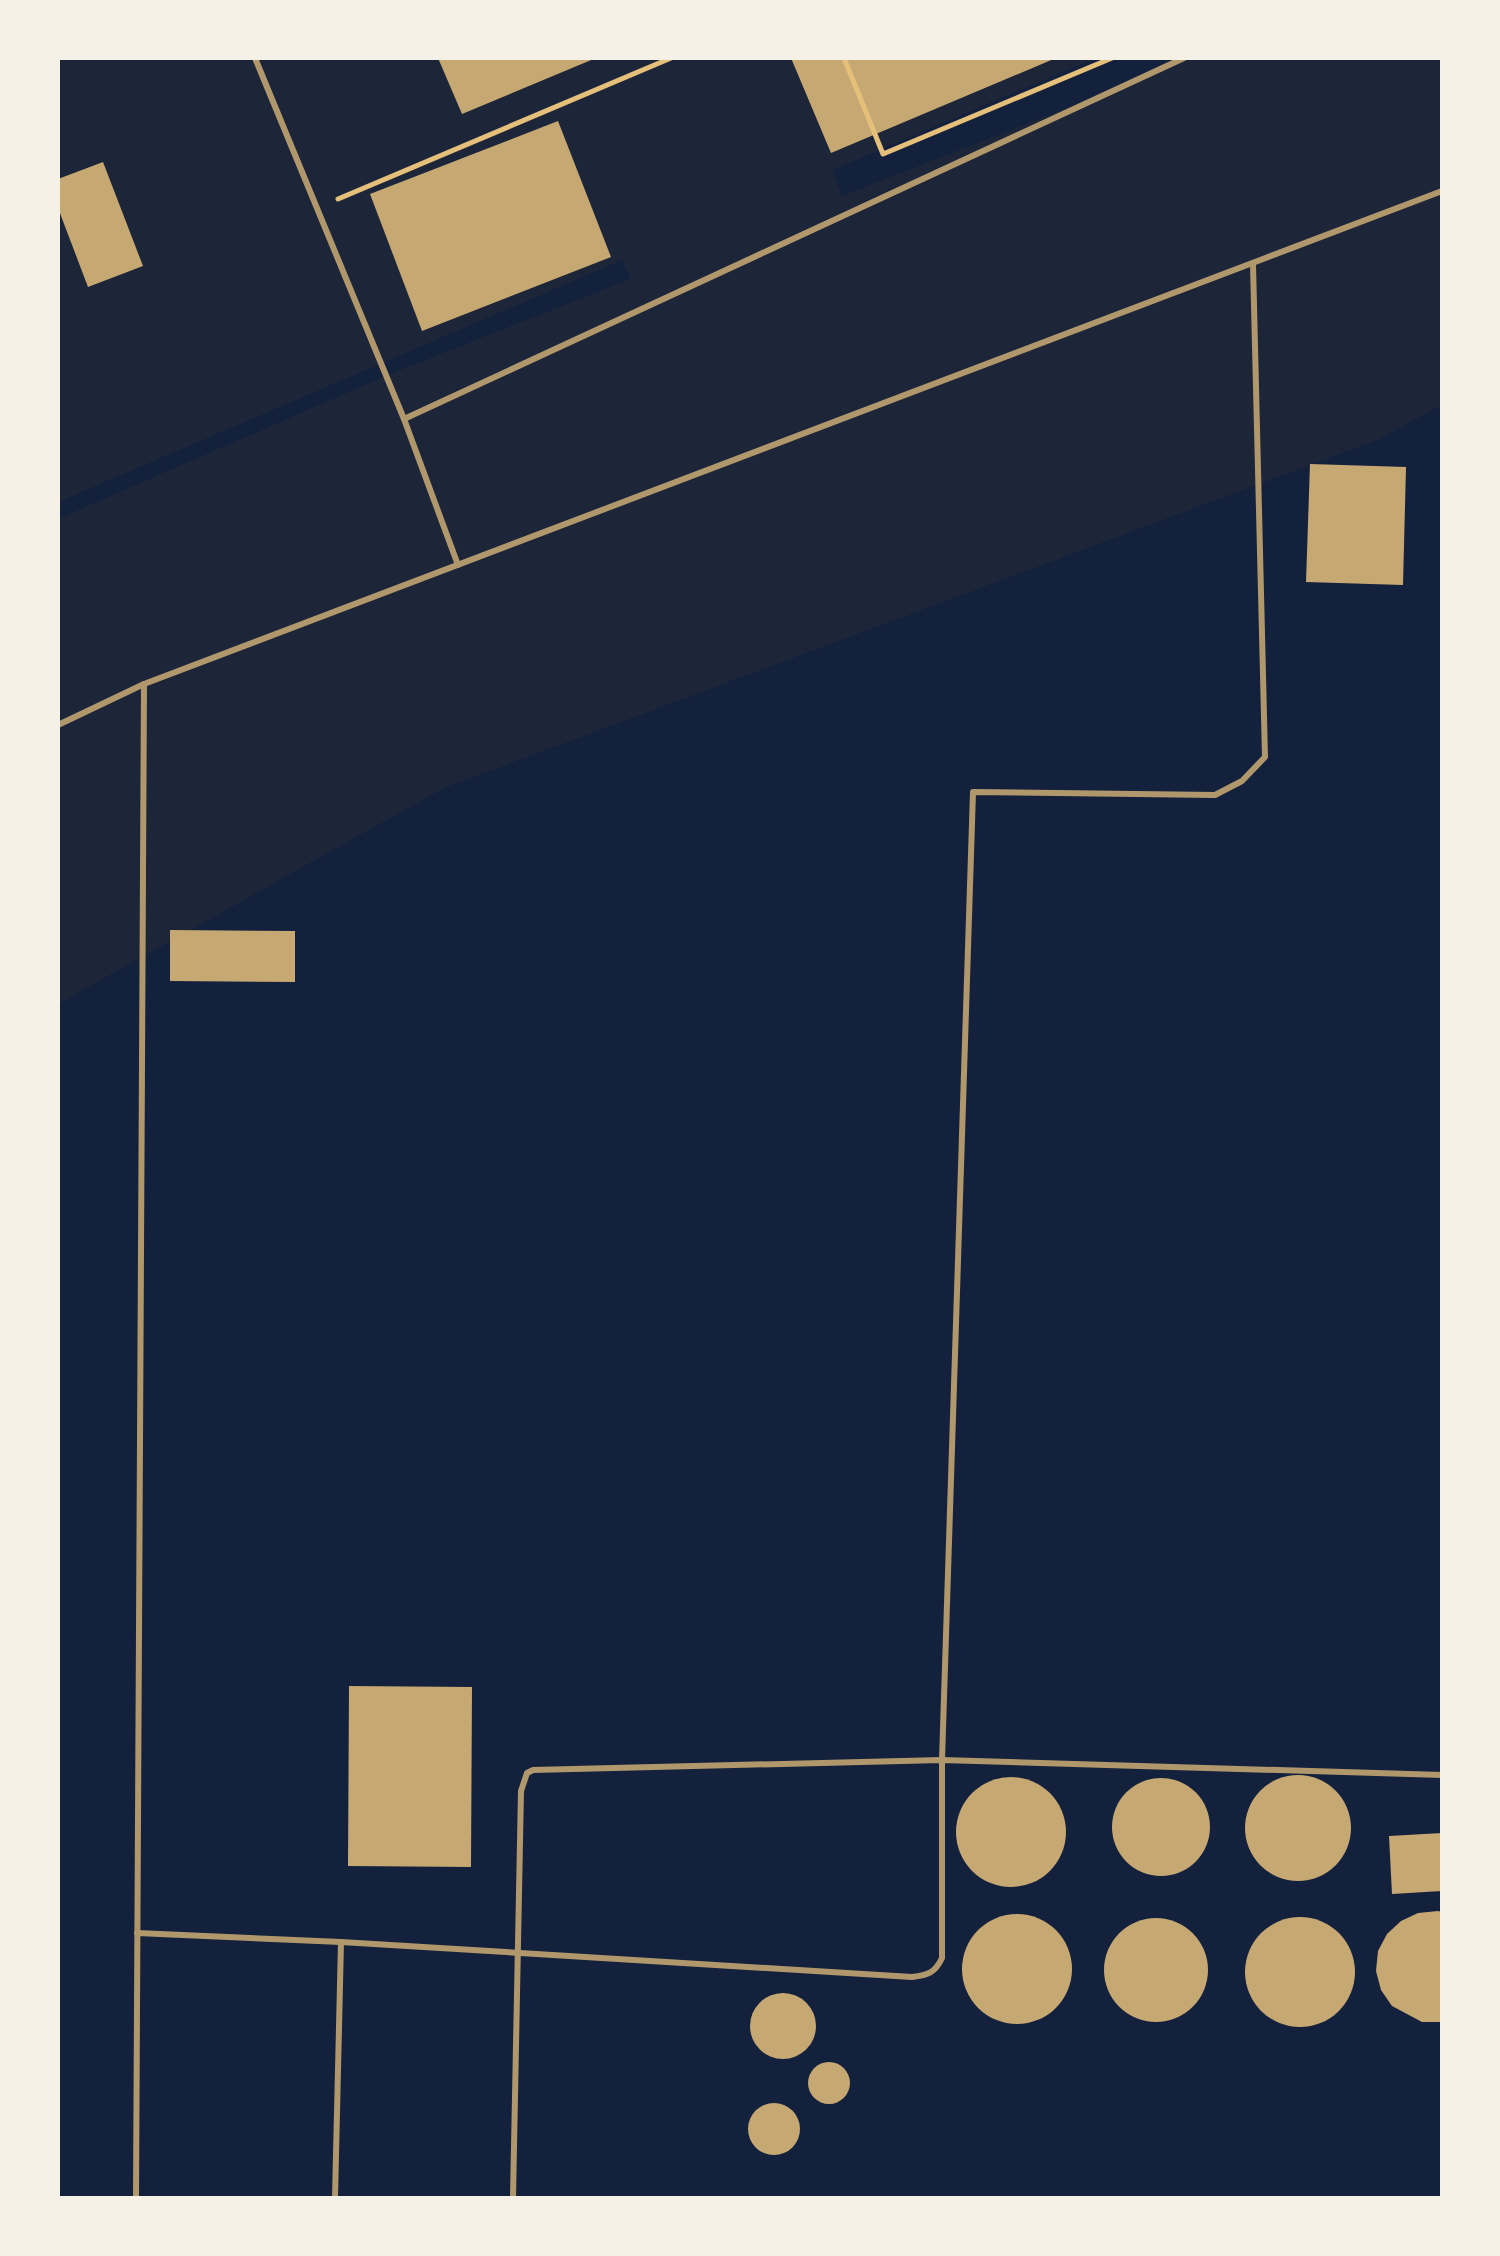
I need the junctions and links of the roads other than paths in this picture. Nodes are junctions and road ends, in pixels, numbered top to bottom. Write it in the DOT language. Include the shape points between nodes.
graph roads {
  1 [pos="255,58"];
  2 [pos="1184,58"];
  3 [pos="1442,191"];
  4 [pos="1253,264"];
  5 [pos="404,419"];
  6 [pos="458,565"];
  7 [pos="144,684"];
  8 [pos="58,725"];
  9 [pos="942,1760"];
  10 [pos="1442,1775"];
  11 [pos="137,1933"];
  12 [pos="341,1942"];
  13 [pos="518,1954"];
  14 [pos="136,2198"];
  15 [pos="335,2198"];
  16 [pos="513,2198"];
  1 -- 5 [label="lane"];
  2 -- 5 [label="lane"];
  3 -- 4 [label="lane"];
  4 -- 6 [label="lane"];
  4 -- 9 [label="lane" via="1265,757 1242,781 1215,795 973,792"];
  5 -- 6 [label="lane"];
  6 -- 7 [label="lane"];
  7 -- 8 [label="lane"];
  7 -- 11 [label="lane"];
  9 -- 10 [label="lane"];
  9 -- 13 [label="lane" via="533,1770 521,1791"];
  9 -- 13 [label="lane" via="942,1958 928,1975"];
  11 -- 12 [label="lane"];
  11 -- 14 [label="lane"];
  12 -- 13 [label="lane"];
  12 -- 15 [label="lane"];
  13 -- 16 [label="lane"];
}
